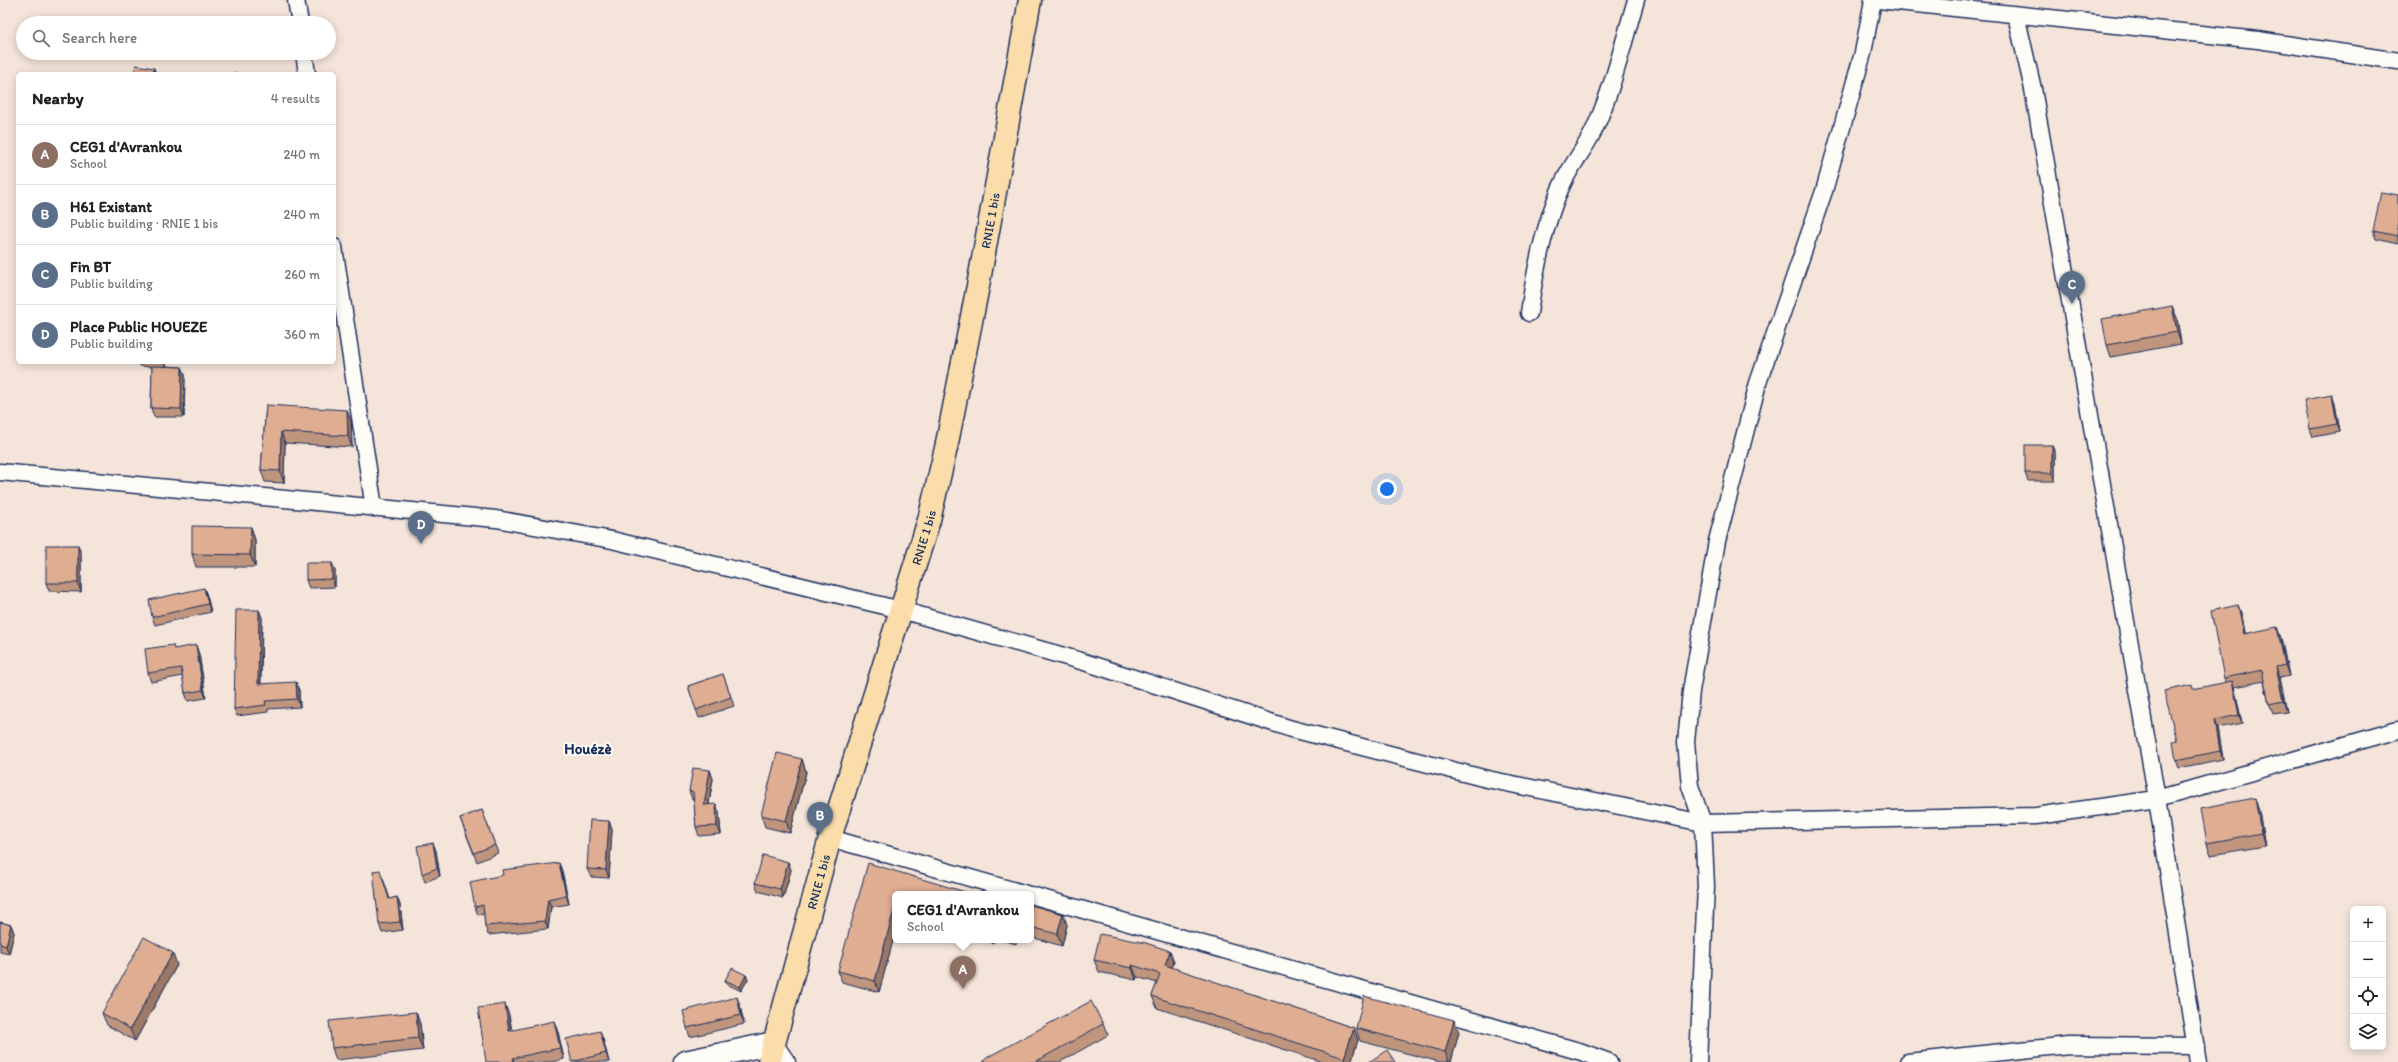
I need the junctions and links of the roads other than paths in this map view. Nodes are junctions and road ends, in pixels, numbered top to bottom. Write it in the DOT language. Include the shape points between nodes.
graph roads {
  1 [pos="296,0"];
  2 [pos="1030,0"];
  3 [pos="1636,0"];
  4 [pos="1873,0"];
  5 [pos="1879,0"];
  6 [pos="2016,15"];
  7 [pos="299,16"];
  8 [pos="305,60"];
  9 [pos="2398,61"];
  10 [pos="307,72"];
  11 [pos="336,260"];
  12 [pos="1529,313"];
  13 [pos="0,472"];
  14 [pos="374,508"];
  15 [pos="901,610"];
  16 [pos="2398,730"];
  17 [pos="2157,799"];
  18 [pos="1703,824"];
  19 [pos="830,838"];
  20 [pos="1016,891"];
  21 [pos="1034,896"];
  22 [pos="2196,1046"];
  23 [pos="772,1052"];
  24 [pos="685,1062"];
  25 [pos="787,1062"];
  26 [pos="1609,1062"];
  27 [pos="1698,1062"];
  28 [pos="1908,1062"];
  29 [pos="2198,1062"];
  1 -- 7 [label="street"];
  2 -- 15 [label="main road, RNIE 1 bis" via="946,448 929,520"];
  3 -- 12 [label="street" via="1611,85 1594,130 1562,186 1536,267"];
  4 -- 18 [label="street" via="1863,52 1824,191 1758,383 1717,541 1691,692 1686,742 1690,786"];
  5 -- 6 [label="street"];
  6 -- 9 [label="street" via="2258,40"];
  6 -- 17 [label="street" via="2033,89"];
  8 -- 10 [label="street"];
  11 -- 14 [label="street"];
  13 -- 14 [label="street"];
  14 -- 15 [label="street" via="496,519 612,540"];
  15 -- 18 [label="street" via="1081,661 1299,731 1487,779"];
  15 -- 19 [label="main road, RNIE 1 bis"];
  16 -- 17 [label="street"];
  17 -- 18 [label="street" via="2036,816"];
  17 -- 22 [label="street"];
  18 -- 27 [label="street" via="1706,886"];
  19 -- 20 [label="street"];
  19 -- 23 [label="main road, RNIE 1 bis"];
  21 -- 26 [label="street" via="1582,1052"];
  22 -- 28 [label="street" via="2069,1045"];
  22 -- 29 [label="street"];
  23 -- 24 [label="street"];
  23 -- 25 [label="street"];
}
